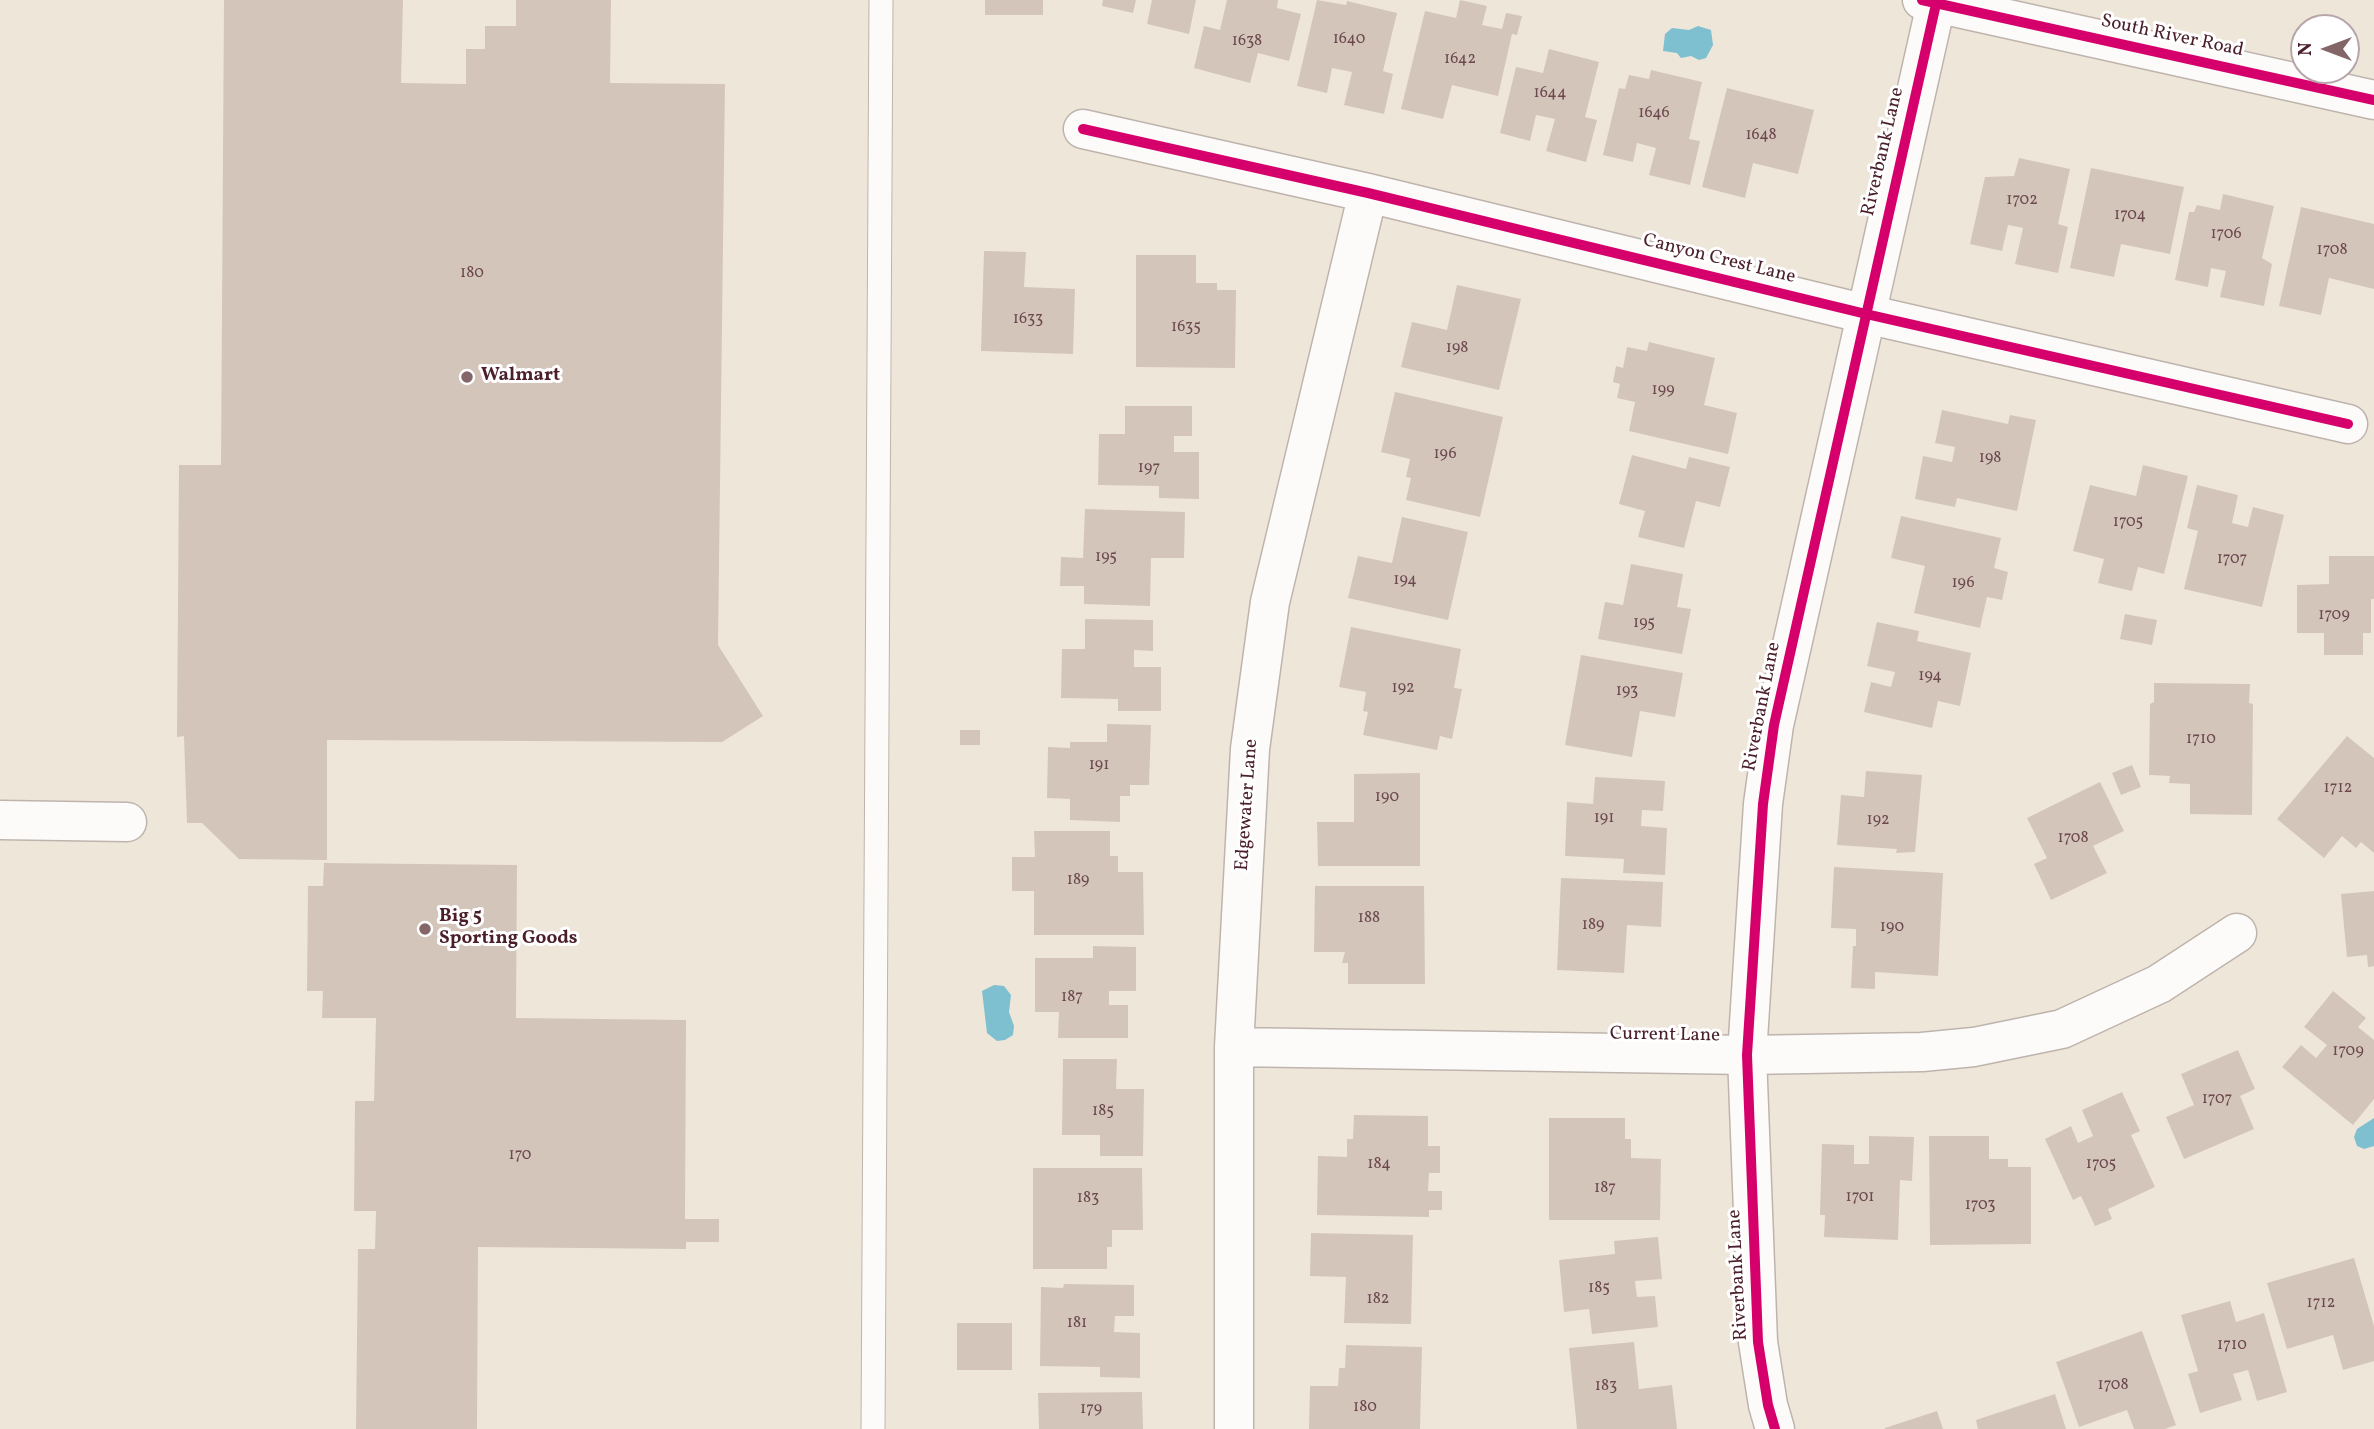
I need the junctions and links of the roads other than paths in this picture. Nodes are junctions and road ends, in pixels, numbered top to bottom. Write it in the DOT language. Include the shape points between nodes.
graph roads {
  1 [pos="881,0"];
  2 [pos="1929,2"];
  3 [pos="2374,100"];
  4 [pos="1083,129"];
  5 [pos="1368,193"];
  6 [pos="1866,314"];
  7 [pos="2348,424"];
  8 [pos="0,820"];
  9 [pos="127,822"];
  10 [pos="2237,933"];
  11 [pos="1234,1048"];
  12 [pos="1746,1055"];
  13 [pos="873,1429"];
  14 [pos="1234,1429"];
  15 [pos="1776,1429"];
  1 -- 13 [label="lane"];
  2 -- 3 [label="street, South River Road"];
  2 -- 6 [label="street, Riverbank Lane"];
  4 -- 5 [label="street, Canyon Crest Lane"];
  5 -- 6 [label="street, Canyon Crest Lane"];
  5 -- 11 [label="street, Edgewater Lane" via="1270,602 1250,749"];
  6 -- 7 [label="street, Canyon Crest Lane"];
  6 -- 12 [label="street, Riverbank Lane" via="1774,725 1763,804"];
  8 -- 9 [label="street"];
  10 -- 12 [label="street, Current Lane" via="2159,984 2062,1029 1922,1052"];
  11 -- 12 [label="street, Current Lane"];
  11 -- 14 [label="street, Edgewater Lane"];
  12 -- 15 [label="street, Riverbank Lane" via="1758,1342"];
}
